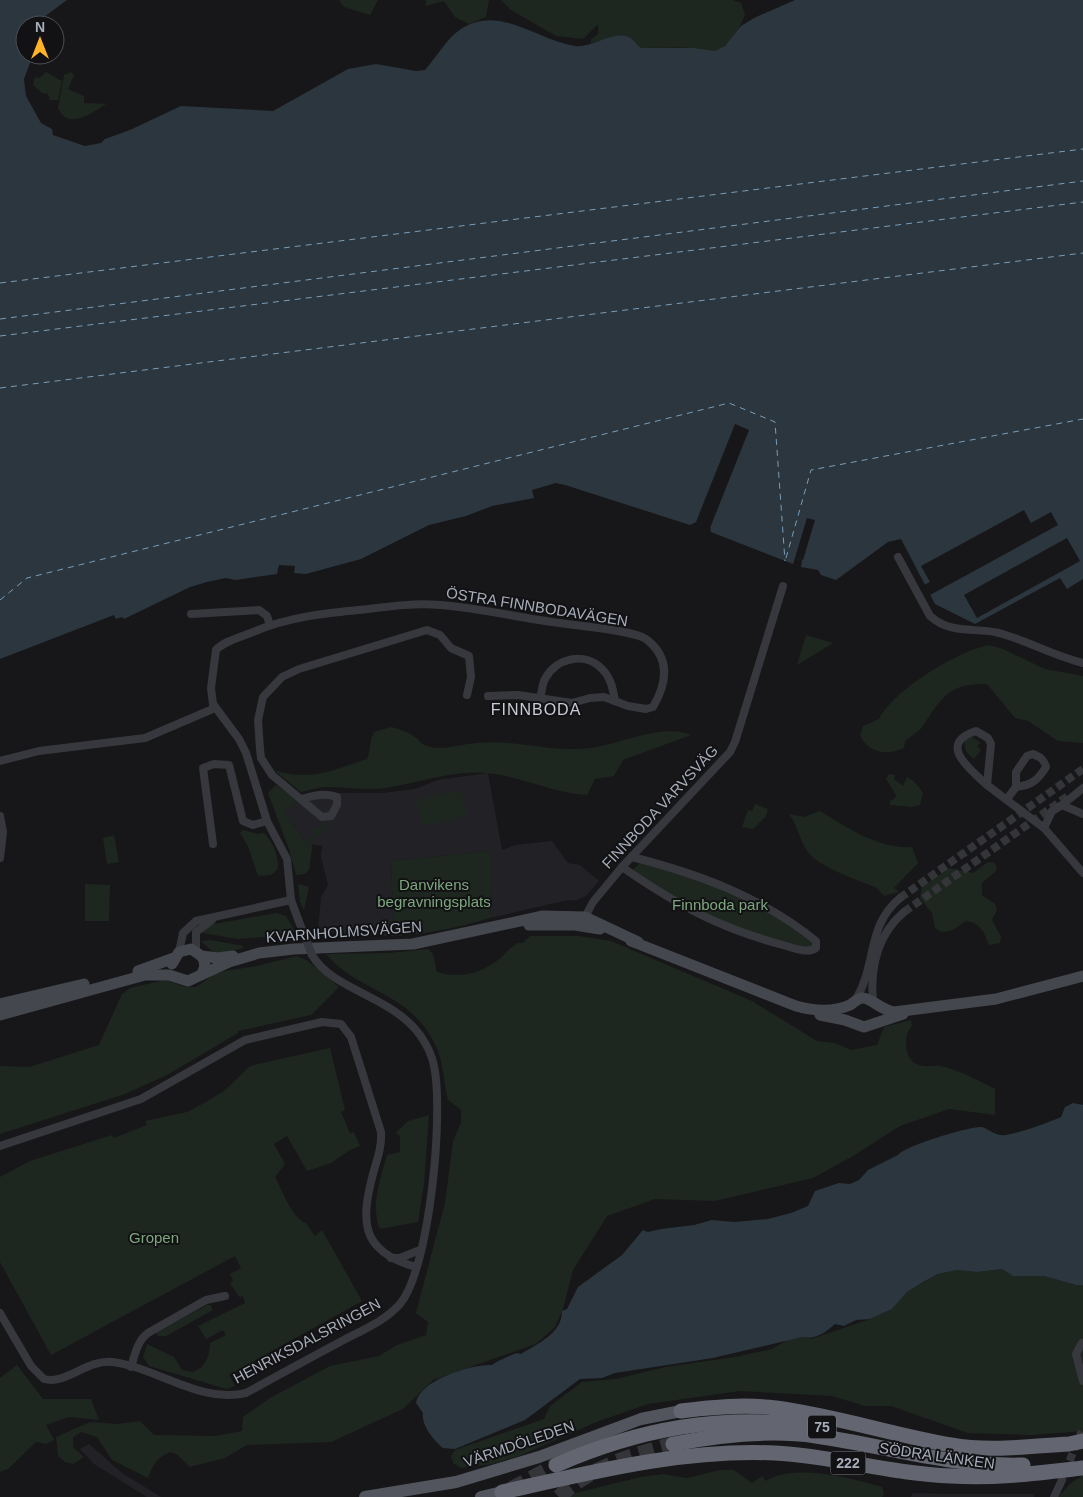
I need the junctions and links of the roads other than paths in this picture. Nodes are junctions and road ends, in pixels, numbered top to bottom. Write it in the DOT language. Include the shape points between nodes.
graph roads {
  1 [pos="898,557"];
  2 [pos="783,586"];
  3 [pos="191,614"];
  4 [pos="270,625"];
  5 [pos="1083,663"];
  6 [pos="467,694"];
  7 [pos="488,696"];
  8 [pos="540,698"];
  9 [pos="615,701"];
  10 [pos="215,708"];
  11 [pos="261,758"];
  12 [pos="0,761"];
  13 [pos="249,763"];
  14 [pos="986,785"];
  15 [pos="1016,787"];
  16 [pos="1083,788"];
  17 [pos="301,799"];
  18 [pos="1007,799"];
  19 [pos="1062,805"];
  20 [pos="1083,814"];
  21 [pos="0,816"];
  22 [pos="267,821"];
  23 [pos="1044,828"];
  24 [pos="214,844"];
  25 [pos="632,856"];
  26 [pos="0,858"];
  27 [pos="622,867"];
  28 [pos="1083,873"];
  29 [pos="900,898"];
  30 [pos="291,900"];
  31 [pos="904,912"];
  32 [pos="218,917"];
  33 [pos="583,921"];
  34 [pos="199,954"];
  35 [pos="176,955"];
  36 [pos="249,955"];
  37 [pos="202,974"];
  38 [pos="1083,976"];
  39 [pos="177,977"];
  40 [pos="854,1002"];
  41 [pos="0,1004"];
  42 [pos="874,1004"];
  43 [pos="804,1008"];
  44 [pos="921,1008"];
  45 [pos="0,1015"];
  46 [pos="854,1023"];
  47 [pos="869,1025"];
  48 [pos="0,1146"];
  49 [pos="420,1250"];
  50 [pos="389,1258"];
  51 [pos="416,1267"];
  52 [pos="225,1296"];
  53 [pos="0,1312"];
  54 [pos="1082,1343"];
  55 [pos="131,1367"];
  56 [pos="1083,1381"];
  57 [pos="682,1410"];
  58 [pos="1083,1441"];
  59 [pos="673,1444"];
  60 [pos="952,1445"];
  61 [pos="1083,1458"];
  62 [pos="556,1465"];
  63 [pos="1083,1468"];
  64 [pos="1062,1480"];
  65 [pos="502,1492"];
  66 [pos="365,1497"];
  67 [pos="481,1497"];
  68 [pos="1054,1497"];
  1 -- 5 [label="street" via="934,620 953,629 998,633"];
  2 -- 25 [label="street, FINNBODA VARVSVÄG" via="730,752"];
  3 -- 4 [label="street" via="259,610 267,616"];
  4 -- 9 [label="street, ÖSTRA FINNBODAVÄGEN" via="308,615 432,605 602,629 645,639 664,666 663,689 654,706 646,709"];
  4 -- 10 [label="street, ÖSTRA FINNBODAVÄGEN" via="216,650 211,688"];
  6 -- 11 [label="street" via="472,677 469,656 451,648 440,635 426,630 298,669 274,684 261,703 258,729"];
  7 -- 8 [label="street, ÖSTRA FINNBODAVÄGEN" via="518,694"];
  8 -- 9 [label="street, ÖSTRA FINNBODAVÄGEN" via="572,703 596,697"];
  8 -- 9 [label="street" via="548,674 572,658 594,662 600,667 613,687"];
  10 -- 12 [label="street" via="153,735 114,743 39,751"];
  10 -- 13 [label="street" via="239,739"];
  11 -- 13 [label="street"];
  11 -- 17 [label="street" via="272,775"];
  13 -- 22 [label="street"];
  14 -- 14 [label="street" via="958,755 957,747 961,740 976,731 988,738 991,744"];
  14 -- 18 [label="street"];
  15 -- 15 [label="street" via="1016,772 1027,756 1039,756 1046,767 1041,775 1035,782"];
  15 -- 18 [label="street"];
  16 -- 19 [label="street"];
  17 -- 17 [label="street" via="333,795 337,797 337,805 331,816 326,818"];
  18 -- 23 [label="street"];
  19 -- 20 [label="street"];
  19 -- 23 [label="street" via="1052,812"];
  21 -- 26 [label="street" via="3,832"];
  22 -- 24 [label="street" via="253,826 243,821 229,765 214,764 202,768"];
  22 -- 30 [label="street" via="287,859"];
  23 -- 28 [label="street"];
  25 -- 27 [label="street, FINNBODA VARVSVÄG"];
  25 -- 27 [label="street" via="691,872 744,895 809,935 816,941 816,948 810,951 732,930 686,908"];
  27 -- 33 [label="street, FINNBODA VARVSVÄG" via="593,902"];
  29 -- 40 [label="street" via="882,918 865,980"];
  30 -- 32 [label="street"];
  30 -- 49 [label="street, HENRIKSDALSRINGEN, bridge" via="312,956 328,973 403,1015 420,1034 431,1054 436,1085 436,1147 433,1188"];
  31 -- 42 [label="street" via="890,926 878,951 873,970"];
  32 -- 34 [label="street" via="203,924 196,932"];
  32 -- 35 [label="street" via="190,925 183,932"];
  33 -- 36 [label="street, KVARNHOLMSVÄGEN" via="543,916 413,944 294,949"];
  33 -- 43 [label="street, KVARNHOLMSVÄGEN"];
  34 -- 35 [label="street, KVARNHOLMSVÄGEN" via="185,949"];
  34 -- 36 [label="street, KVARNHOLMSVÄGEN" via="218,958"];
  34 -- 37 [label="street" via="205,966"];
  35 -- 39 [label="street" via="173,968"];
  35 -- 41 [label="street, KVARNHOLMSVÄGEN" via="144,969"];
  36 -- 37 [label="street, KVARNHOLMSVÄGEN"];
  37 -- 39 [label="street, KVARNHOLMSVÄGEN" via="188,981"];
  38 -- 44 [label="street, KVARNHOLMSVÄGEN" via="996,999"];
  39 -- 45 [label="street, KVARNHOLMSVÄGEN" via="153,974 128,979"];
  40 -- 42 [label="street, KVARNHOLMSVÄGEN" via="867,998"];
  40 -- 43 [label="street, KVARNHOLMSVÄGEN" via="825,1011"];
  40 -- 46 [label="street" via="849,1014"];
  42 -- 44 [label="street, KVARNHOLMSVÄGEN" via="894,1012"];
  42 -- 47 [label="street" via="876,1018"];
  43 -- 46 [label="street, KVARNHOLMSVÄGEN"];
  44 -- 47 [label="street, KVARNHOLMSVÄGEN"];
  46 -- 47 [label="street, KVARNHOLMSVÄGEN"];
  48 -- 50 [label="street" via="141,1099 245,1040 314,1023 335,1022 344,1027 351,1037 381,1132 381,1146 365,1212 373,1240"];
  49 -- 50 [label="street" via="400,1258"];
  49 -- 51 [label="street, HENRIKSDALSRINGEN"];
  50 -- 51 [label="street"];
  51 -- 55 [label="street, HENRIKSDALSRINGEN" via="405,1296 387,1316 246,1393 219,1395"];
  52 -- 55 [label="street" via="206,1300 143,1336"];
  53 -- 55 [label="street, HENRIKSDALSRINGEN" via="30,1366 44,1380 55,1380 96,1362 116,1362"];
  54 -- 56 [label="street" via="1076,1354"];
  57 -- 60 [label="highway" via="717,1406 775,1408"];
  57 -- 66 [label="main road, VÄRMDÖLEDEN" via="641,1419 539,1457 456,1482"];
  58 -- 60 [label="highway" via="1008,1447"];
  59 -- 61 [label="highway, SÖDRA LÄNKEN / 75" via="730,1436 789,1434 970,1463 1034,1464"];
  60 -- 62 [label="highway, SÖDRA LÄNKEN / 75" via="772,1421 734,1422 616,1440"];
  63 -- 65 [label="highway, 222" via="1030,1474 950,1476 776,1453 727,1452 613,1467"];
  64 -- 68 [label="street"];
  65 -- 67 [label="main road, 222"];
}
